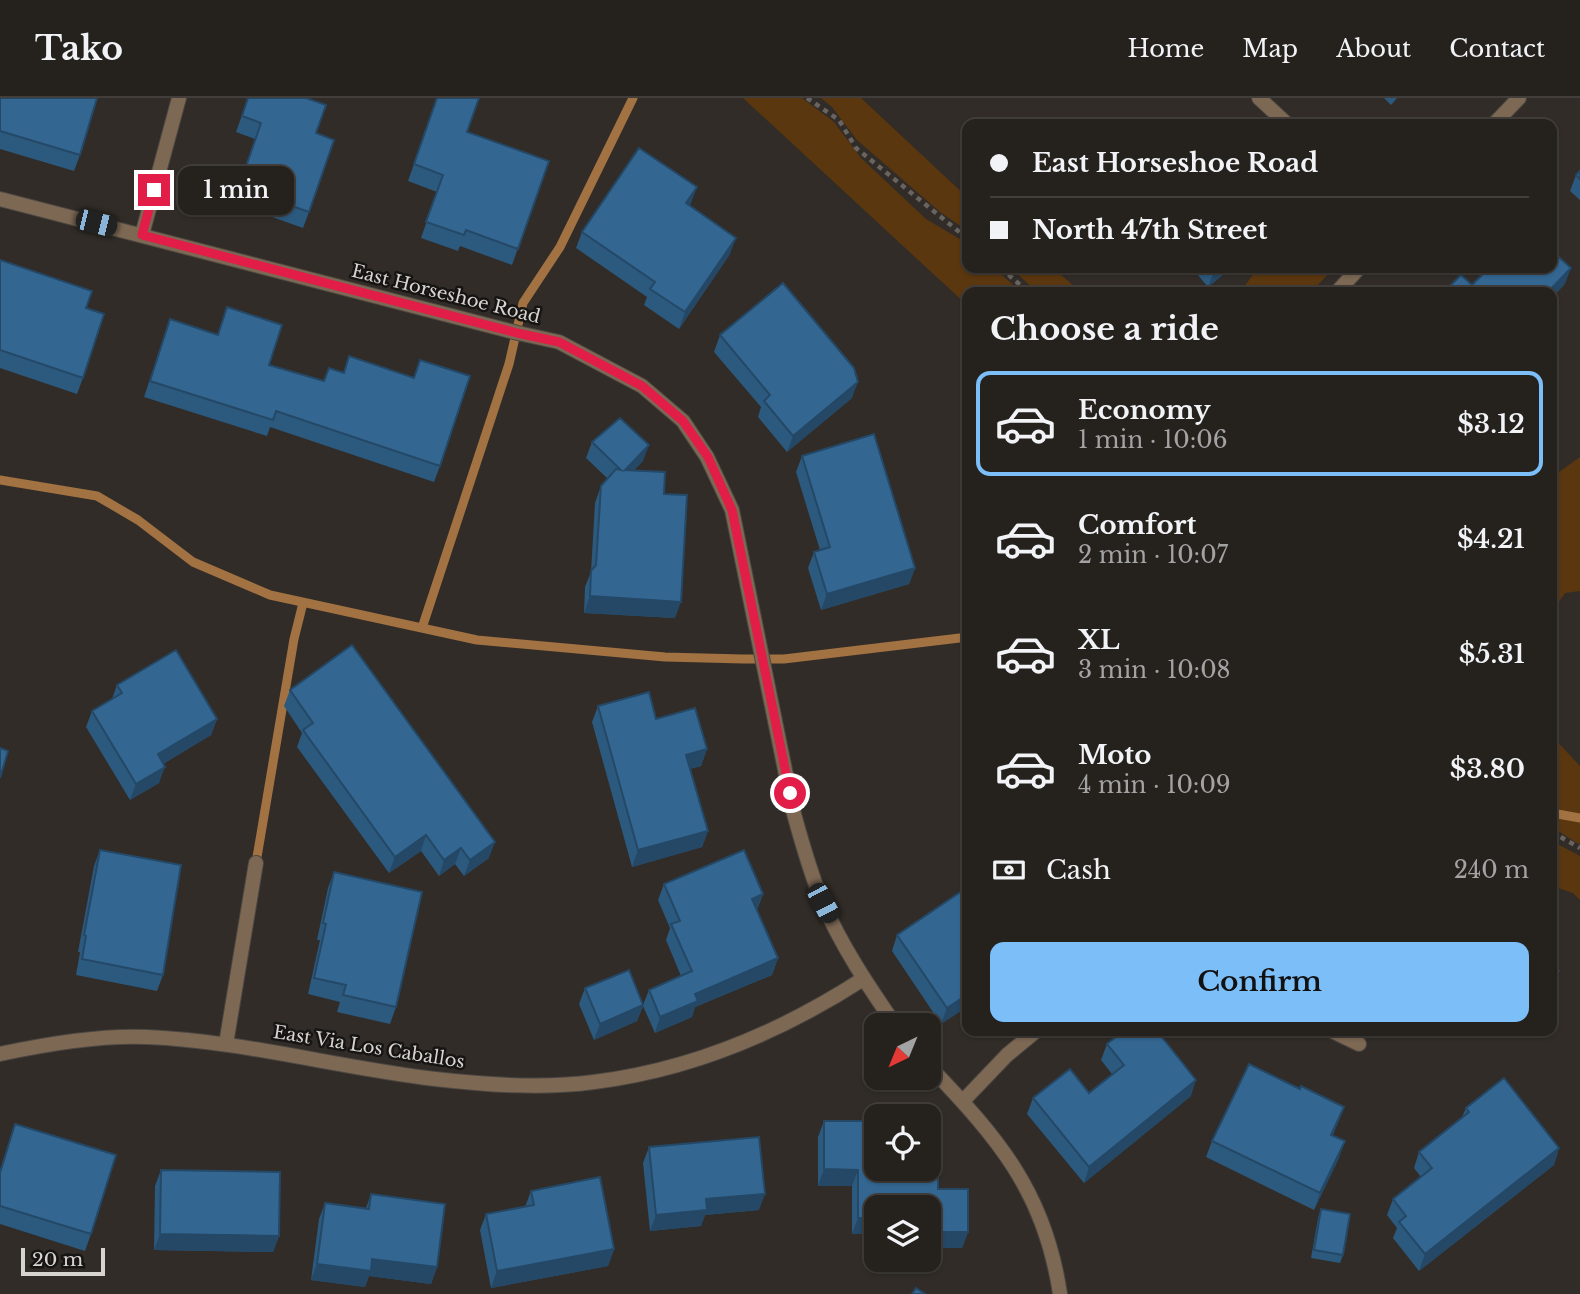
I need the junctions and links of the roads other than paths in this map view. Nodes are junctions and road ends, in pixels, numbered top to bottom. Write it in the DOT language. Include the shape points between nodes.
graph roads {
  1 [pos="178,98"];
  2 [pos="1259,98"];
  3 [pos="1519,98"];
  4 [pos="1282,119"];
  5 [pos="1499,119"];
  6 [pos="0,199"];
  7 [pos="142,235"];
  8 [pos="1354,273"];
  9 [pos="1342,287"];
  10 [pos="256,863"];
  11 [pos="863,979"];
  12 [pos="887,1013"];
  13 [pos="1030,1036"];
  14 [pos="1342,1036"];
  15 [pos="226,1044"];
  16 [pos="1359,1044"];
  17 [pos="0,1054"];
  18 [pos="942,1079"];
  19 [pos="963,1101"];
  20 [pos="1060,1294"];
  1 -- 7 [label="street"];
  2 -- 4 [label="street"];
  3 -- 5 [label="street"];
  6 -- 7 [label="street, East Horseshoe Road"];
  7 -- 11 [label="street, East Horseshoe Road" via="559,342 642,386 683,421 708,457 732,510 794,814 823,903"];
  8 -- 9 [label="street"];
  10 -- 15 [label="street"];
  11 -- 12 [label="street, East Horseshoe Road"];
  11 -- 15 [label="street, East Via Los Caballos" via="764,1035 664,1069 593,1083 527,1086 435,1079"];
  13 -- 19 [label="street"];
  14 -- 16 [label="street"];
  15 -- 17 [label="street, East Via Los Caballos" via="145,1037"];
  18 -- 19 [label="street"];
  19 -- 20 [label="street" via="1000,1144 1030,1192 1055,1261"];
}
